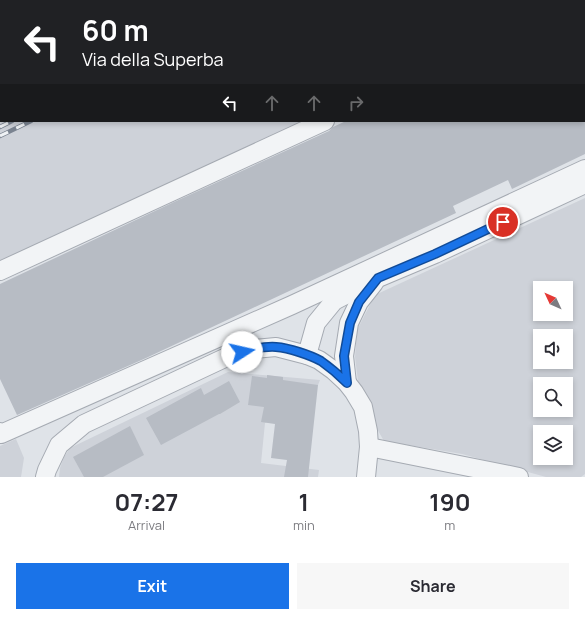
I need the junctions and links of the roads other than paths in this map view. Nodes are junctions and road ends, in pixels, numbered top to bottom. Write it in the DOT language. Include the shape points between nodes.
graph roads {
  1 [pos="323,122"];
  2 [pos="585,169"];
  3 [pos="585,184"];
  4 [pos="0,271"];
  5 [pos="378,278"];
  6 [pos="327,310"];
  7 [pos="356,310"];
  8 [pos="307,355"];
  9 [pos="347,383"];
  10 [pos="0,432"];
  11 [pos="369,447"];
  12 [pos="45,477"];
  13 [pos="366,477"];
  14 [pos="519,477"];
  1 -- 4 [label="street"];
  2 -- 10 [label="street" via="285,308 1,434"];
  3 -- 5 [label="street"];
  5 -- 6 [label="street" via="334,301"];
  5 -- 7 [label="street" via="359,302"];
  6 -- 7 [label="street" via="346,306"];
  6 -- 8 [label="street" via="316,323"];
  7 -- 9 [label="street" via="350,323 344,356"];
  8 -- 9 [label="street" via="319,360"];
  8 -- 12 [label="street" via="276,347 254,349 231,355 207,366 84,424 59,445"];
  9 -- 11 [label="street" via="362,407"];
  11 -- 13 [label="street"];
  11 -- 14 [label="street"];
}
